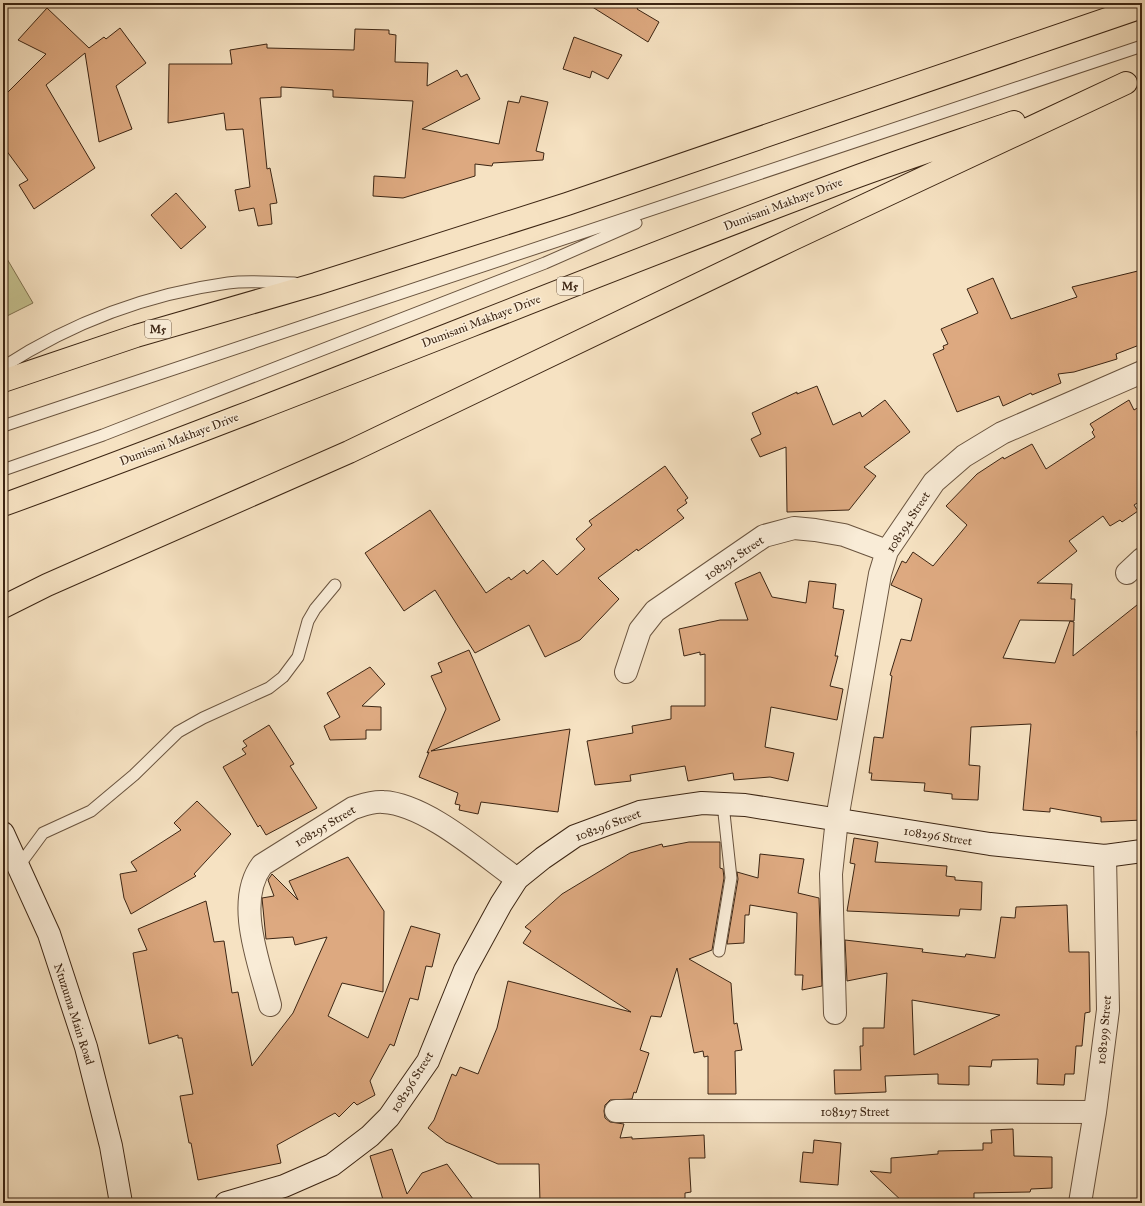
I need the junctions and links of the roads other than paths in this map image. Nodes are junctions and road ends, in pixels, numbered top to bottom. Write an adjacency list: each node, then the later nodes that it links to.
1 (1142, 7): 5 (main road, M5)
2 (1142, 46): 4 (lane)
3 (1134, 81): 11 (main road, Dumisani Makhaye Drive / M5); 14 (main road)
4 (695, 196): 9 (lane); 10 (lane)
5 (316, 284): 6 (lane); 8 (main road, M5)
6 (3, 367)
7 (1142, 372): 12 (street, 108294 Street)
8 (3, 381)
9 (3, 426)
10 (3, 470)
11 (3, 505)
12 (887, 551): 15 (street, 108292 Street); 17 (street, 108294 Street)
13 (335, 585): 21 (lane)
14 (3, 607)
15 (626, 672)
16 (723, 804): 17 (street, 108296 Street); 22 (street, 108296 Street); 23 (lane)
17 (837, 819): 20 (street, 108296 Street); 25 (street, 108294 Street)
18 (3, 834): 21 (street, Ntuzuma Main Road)
19 (1142, 851): 20 (street, 108296 Street)
20 (1105, 856): 27 (street, 108299 Street)
21 (18, 867): 28 (street, Ntuzuma Main Road)
22 (517, 879): 24 (street, 108295 Street); 29 (street, 108296 Street)
23 (719, 951)
24 (270, 1005)
25 (835, 1012)
26 (616, 1111): 27 (street, 108297 Street)
27 (1095, 1112): 30 (street, 108299 Street)
28 (121, 1203)
29 (226, 1203)
30 (1080, 1203)

